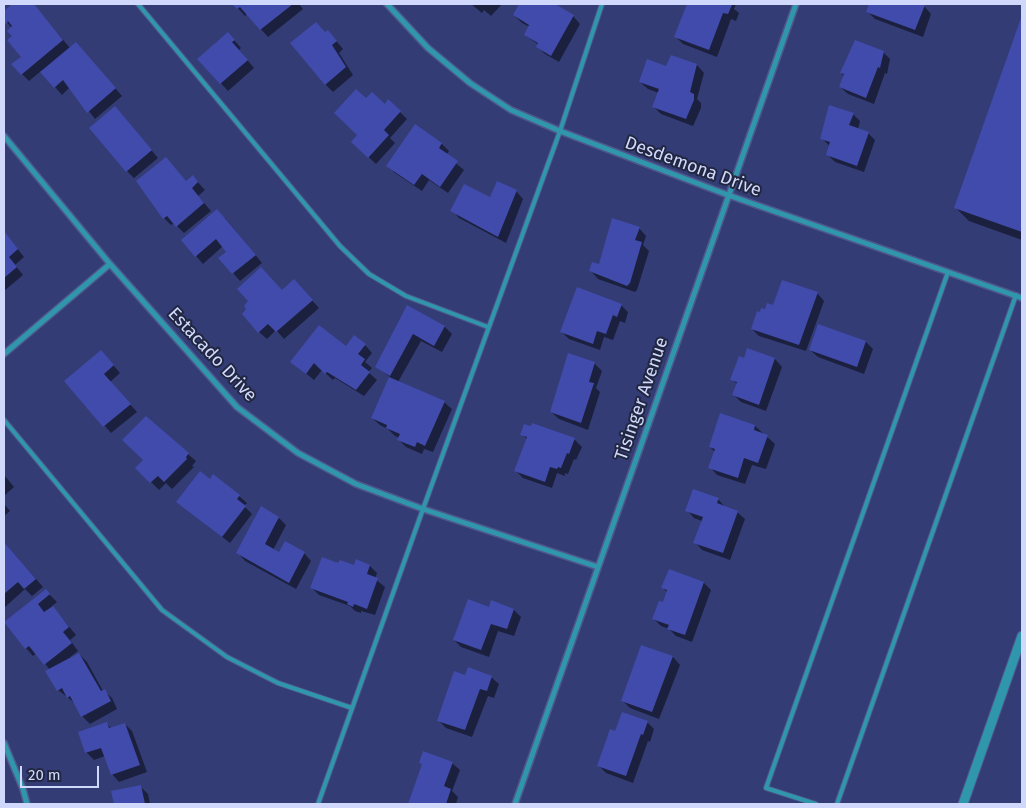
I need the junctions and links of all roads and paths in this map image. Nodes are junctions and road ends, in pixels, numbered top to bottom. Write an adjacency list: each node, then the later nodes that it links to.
1 (138, 4): 12 (lane)
2 (387, 4): 5 (street, Desdemona Drive)
3 (602, 4): 5 (lane)
4 (796, 4): 7 (street, Tisinger Avenue)
5 (560, 131): 7 (street, Desdemona Drive); 12 (lane)
6 (4, 136): 8 (street, Estacado Drive)
7 (728, 195): 9 (street, Desdemona Drive); 16 (street, Tisinger Avenue)
8 (110, 264): 13 (street); 15 (street, Estacado Drive)
9 (948, 272): 10 (street, Desdemona Drive); 23 (lane)
10 (1016, 296): 11 (street, Desdemona Drive); 24 (lane)
11 (1022, 298)
12 (488, 327): 15 (lane)
13 (4, 354)
14 (4, 420): 18 (lane)
15 (423, 509): 16 (street, Estacado Drive); 18 (lane)
16 (598, 567): 22 (street, Tisinger Avenue)
17 (1022, 636): 25 (street)
18 (352, 708): 21 (lane)
19 (4, 743): 20 (street)
20 (27, 804)
21 (318, 804)
22 (514, 804)
23 (816, 804)
24 (836, 804)
25 (963, 804)

